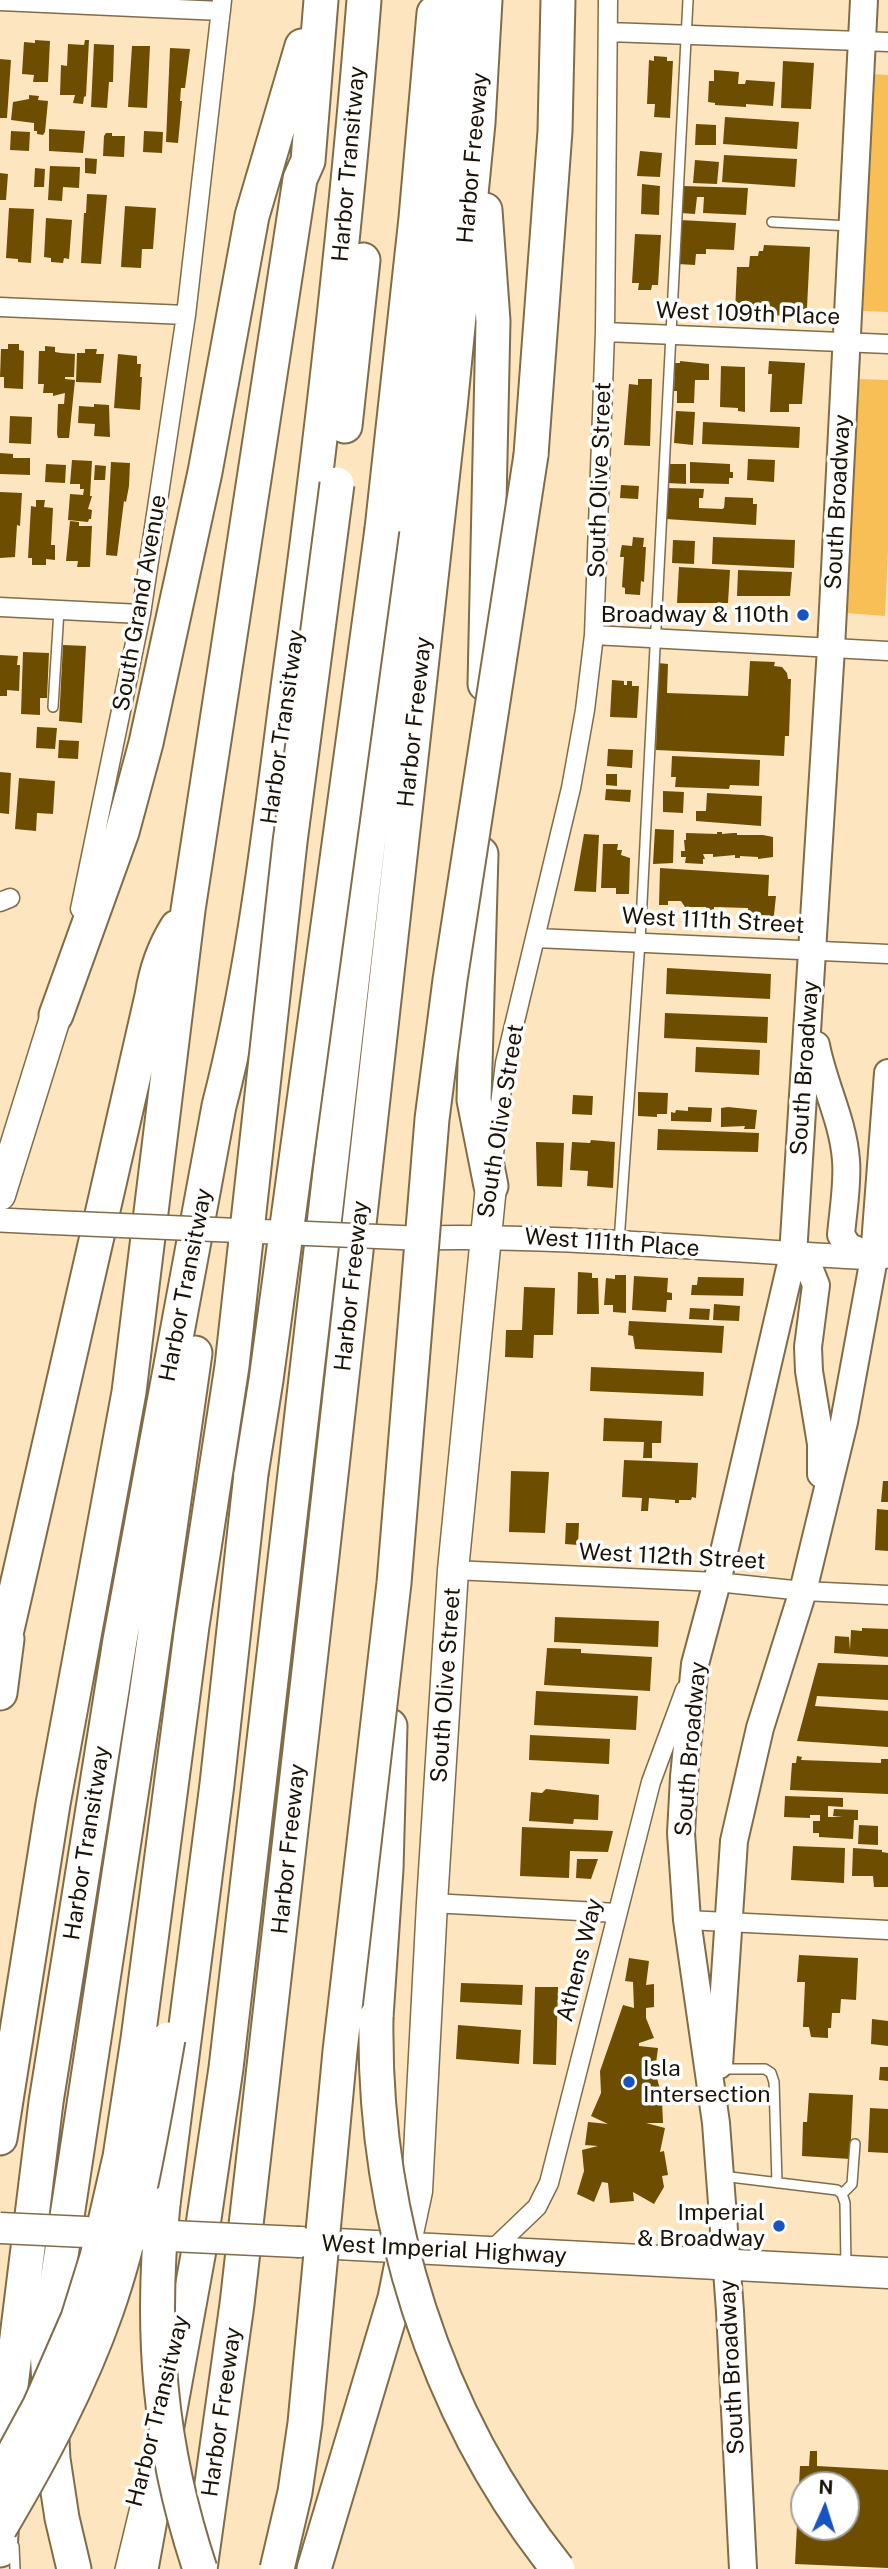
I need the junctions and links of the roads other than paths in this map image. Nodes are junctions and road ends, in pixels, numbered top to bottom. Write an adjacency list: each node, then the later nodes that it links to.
1 (319, 0): 34 (highway); 40 (highway)
2 (364, 0): 41 (highway, Harbor Transitway)
3 (386, 0): 80 (highway, bridge)
4 (435, 0): 50 (highway, bridge)
5 (456, 0): 72 (highway, Harbor Transitway)
6 (485, 0): 17 (highway, Harbor Freeway)
7 (558, 0): 54 (highway, bridge)
8 (608, 0): 13 (street, South Olive Street)
9 (688, 0): 14 (lane)
10 (864, 0): 15 (main road, South Broadway)
11 (0, 1): 12 (street)
12 (221, 6): 21 (street, South Grand Avenue)
13 (608, 32): 14 (street); 22 (street, South Olive Street)
14 (687, 34): 15 (street); 23 (lane)
15 (862, 41): 16 (street); 19 (main road, South Broadway)
16 (888, 43)
17 (478, 124): 43 (highway); 86 (highway, Harbor Freeway)
18 (772, 222): 19 (lane)
19 (852, 226): 24 (main road, South Broadway)
20 (0, 307): 21 (street)
21 (186, 315): 28 (street, South Grand Avenue)
22 (605, 332): 23 (street, West 109th Place); 29 (street, South Olive Street)
23 (669, 335): 24 (street, West 109th Place); 30 (lane)
24 (846, 342): 25 (street, West 109th Place); 31 (main road, South Broadway)
25 (888, 344)
26 (0, 607): 27 (street)
27 (59, 610): 28 (street); 33 (lane)
28 (141, 614): 40 (street, South Grand Avenue)
29 (594, 635): 30 (street); 35 (street, South Olive Street)
30 (654, 639): 31 (street); 36 (lane)
31 (831, 648): 32 (street); 37 (main road, South Broadway)
32 (888, 651)
33 (53, 707)
34 (188, 910): 57 (highway); 66 (highway)
35 (536, 938): 36 (street, West 111th Street); 43 (street, South Olive Street)
36 (640, 943): 37 (street, West 111th Street); 47 (lane)
37 (813, 951): 38 (street, West 111th Street); 39 (main road, South Broadway)
38 (888, 954)
39 (809, 1008): 48 (main road, South Broadway); 49 (main road)
40 (56, 1015): 44 (main road, South Grand Avenue)
41 (238, 1034): 81 (highway, Harbor Transitway); 83 (highway, bridge)
42 (888, 1073): 49 (main road, South Broadway)
43 (491, 1186): 46 (main road, South Olive Street)
44 (0, 1195)
45 (0, 1220): 46 (street, West 111th Place, bridge)
46 (484, 1236): 47 (street, West 111th Place); 52 (main road, South Olive Street)
47 (619, 1244): 48 (street, West 111th Place)
48 (793, 1255): 49 (street, West 111th Place); 51 (main road); 53 (main road, South Broadway)
49 (881, 1257): 51 (main road, South Broadway)
50 (251, 1474): 81 (highway, bridge); 86 (highway, bridge)
51 (821, 1515): 55 (main road, South Broadway)
52 (453, 1570): 53 (street, West 112th Street); 60 (main road, South Olive Street)
53 (718, 1582): 55 (street, West 112th Street); 58 (main road, South Broadway)
54 (394, 1583): 87 (highway, bridge); 89 (highway, bridge)
55 (803, 1591): 56 (street, West 112th Street); 63 (main road, South Broadway)
56 (888, 1595)
57 (4, 1645): 59 (highway)
58 (695, 1664): 61 (street, Athens Way); 62 (main road, South Broadway)
59 (0, 1693)
60 (432, 1903): 61 (street); 73 (main road, South Olive Street)
61 (617, 1913): 74 (street, Athens Way)
62 (687, 1920): 63 (street); 65 (main road, South Broadway)
63 (727, 1923): 64 (street); 65 (main road, South Broadway)
64 (888, 1930)
65 (713, 2069): 68 (main road, South Broadway); 69 (lane)
66 (0, 2138)
67 (855, 2144): 70 (lane)
68 (720, 2175): 69 (lane); 75 (main road, South Broadway)
69 (777, 2183): 70 (lane)
70 (842, 2194): 76 (lane)
71 (0, 2228): 73 (main road, West Imperial Highway, bridge)
72 (201, 2238): 78 (lane, Harbor Transitway); 85 (highway)
73 (405, 2248): 74 (main road, West Imperial Highway); 88 (highway)
74 (490, 2252): 75 (main road, West Imperial Highway)
75 (727, 2265): 76 (main road, West Imperial Highway); 90 (main road, South Broadway)
76 (846, 2271): 77 (main road, West Imperial Highway)
77 (888, 2273)
78 (156, 2421)
79 (143, 2473): 84 (lane, Harbor Transitway)
80 (0, 2479)
81 (7, 2537): 82 (lane)
82 (15, 2569)
83 (74, 2569)
84 (120, 2569)
85 (141, 2569)
86 (200, 2569)
87 (277, 2569)
88 (314, 2569)
89 (558, 2569)
90 (743, 2569)

